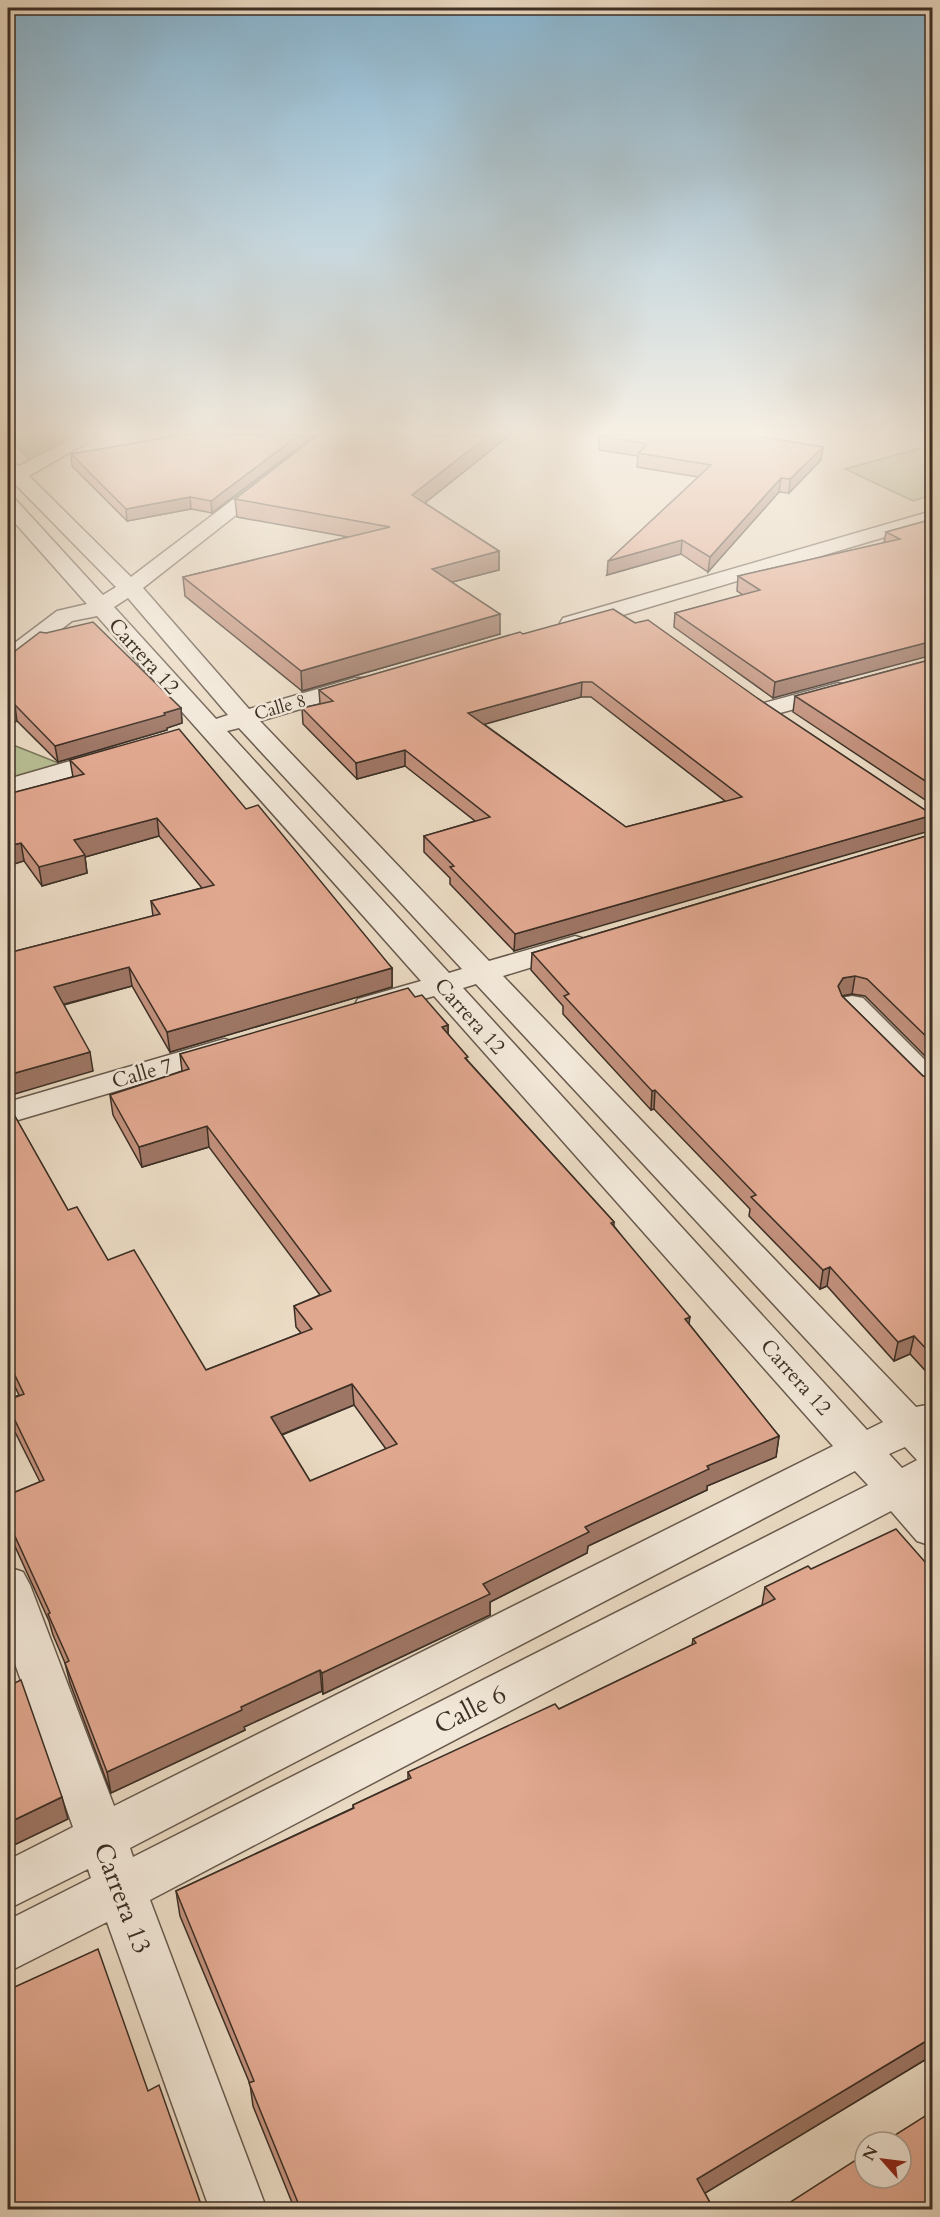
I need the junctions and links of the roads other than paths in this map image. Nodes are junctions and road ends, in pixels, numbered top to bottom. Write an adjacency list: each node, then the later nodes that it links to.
1 (50, 538): 6 (street, Carrera 12)
2 (80, 538): 5 (street, Carrera 12)
3 (196, 538): 5 (street)
4 (859, 538): 7 (street)
5 (125, 575): 6 (street); 13 (street, Carrera 12)
6 (93, 600): 10 (street); 15 (street, Carrera 12)
7 (626, 606): 8 (street); 9 (street)
8 (654, 626)
9 (550, 629)
10 (8, 659)
11 (379, 678): 13 (street, Calle 8)
12 (856, 685): 14 (street)
13 (243, 718): 15 (street, Calle 8); 19 (street, Carrera 12)
14 (798, 728)
15 (198, 731): 20 (street, Carrera 12)
16 (131, 751): 17 (street)
17 (8, 787)
18 (599, 938): 19 (street)
19 (484, 972): 20 (street); 26 (street, Carrera 12)
20 (441, 985): 22 (street); 27 (street, Carrera 12)
21 (852, 1005): 24 (street)
22 (339, 1015)
23 (247, 1042): 25 (street, Calle 7)
24 (924, 1076)
25 (8, 1113)
26 (925, 1431): 27 (street)
27 (861, 1450): 28 (street, Carrera 12); 31 (street)
28 (914, 1480): 29 (street, Carrera 12); 33 (street, Calle 6)
29 (933, 1529)
30 (8, 1585): 31 (street, Carrera 13)
31 (100, 1838): 32 (street); 33 (street, Carrera 13)
32 (8, 1885)
33 (120, 1891): 34 (street, Calle 6); 35 (street, Carrera 13)
34 (8, 1947)
35 (239, 2210)

